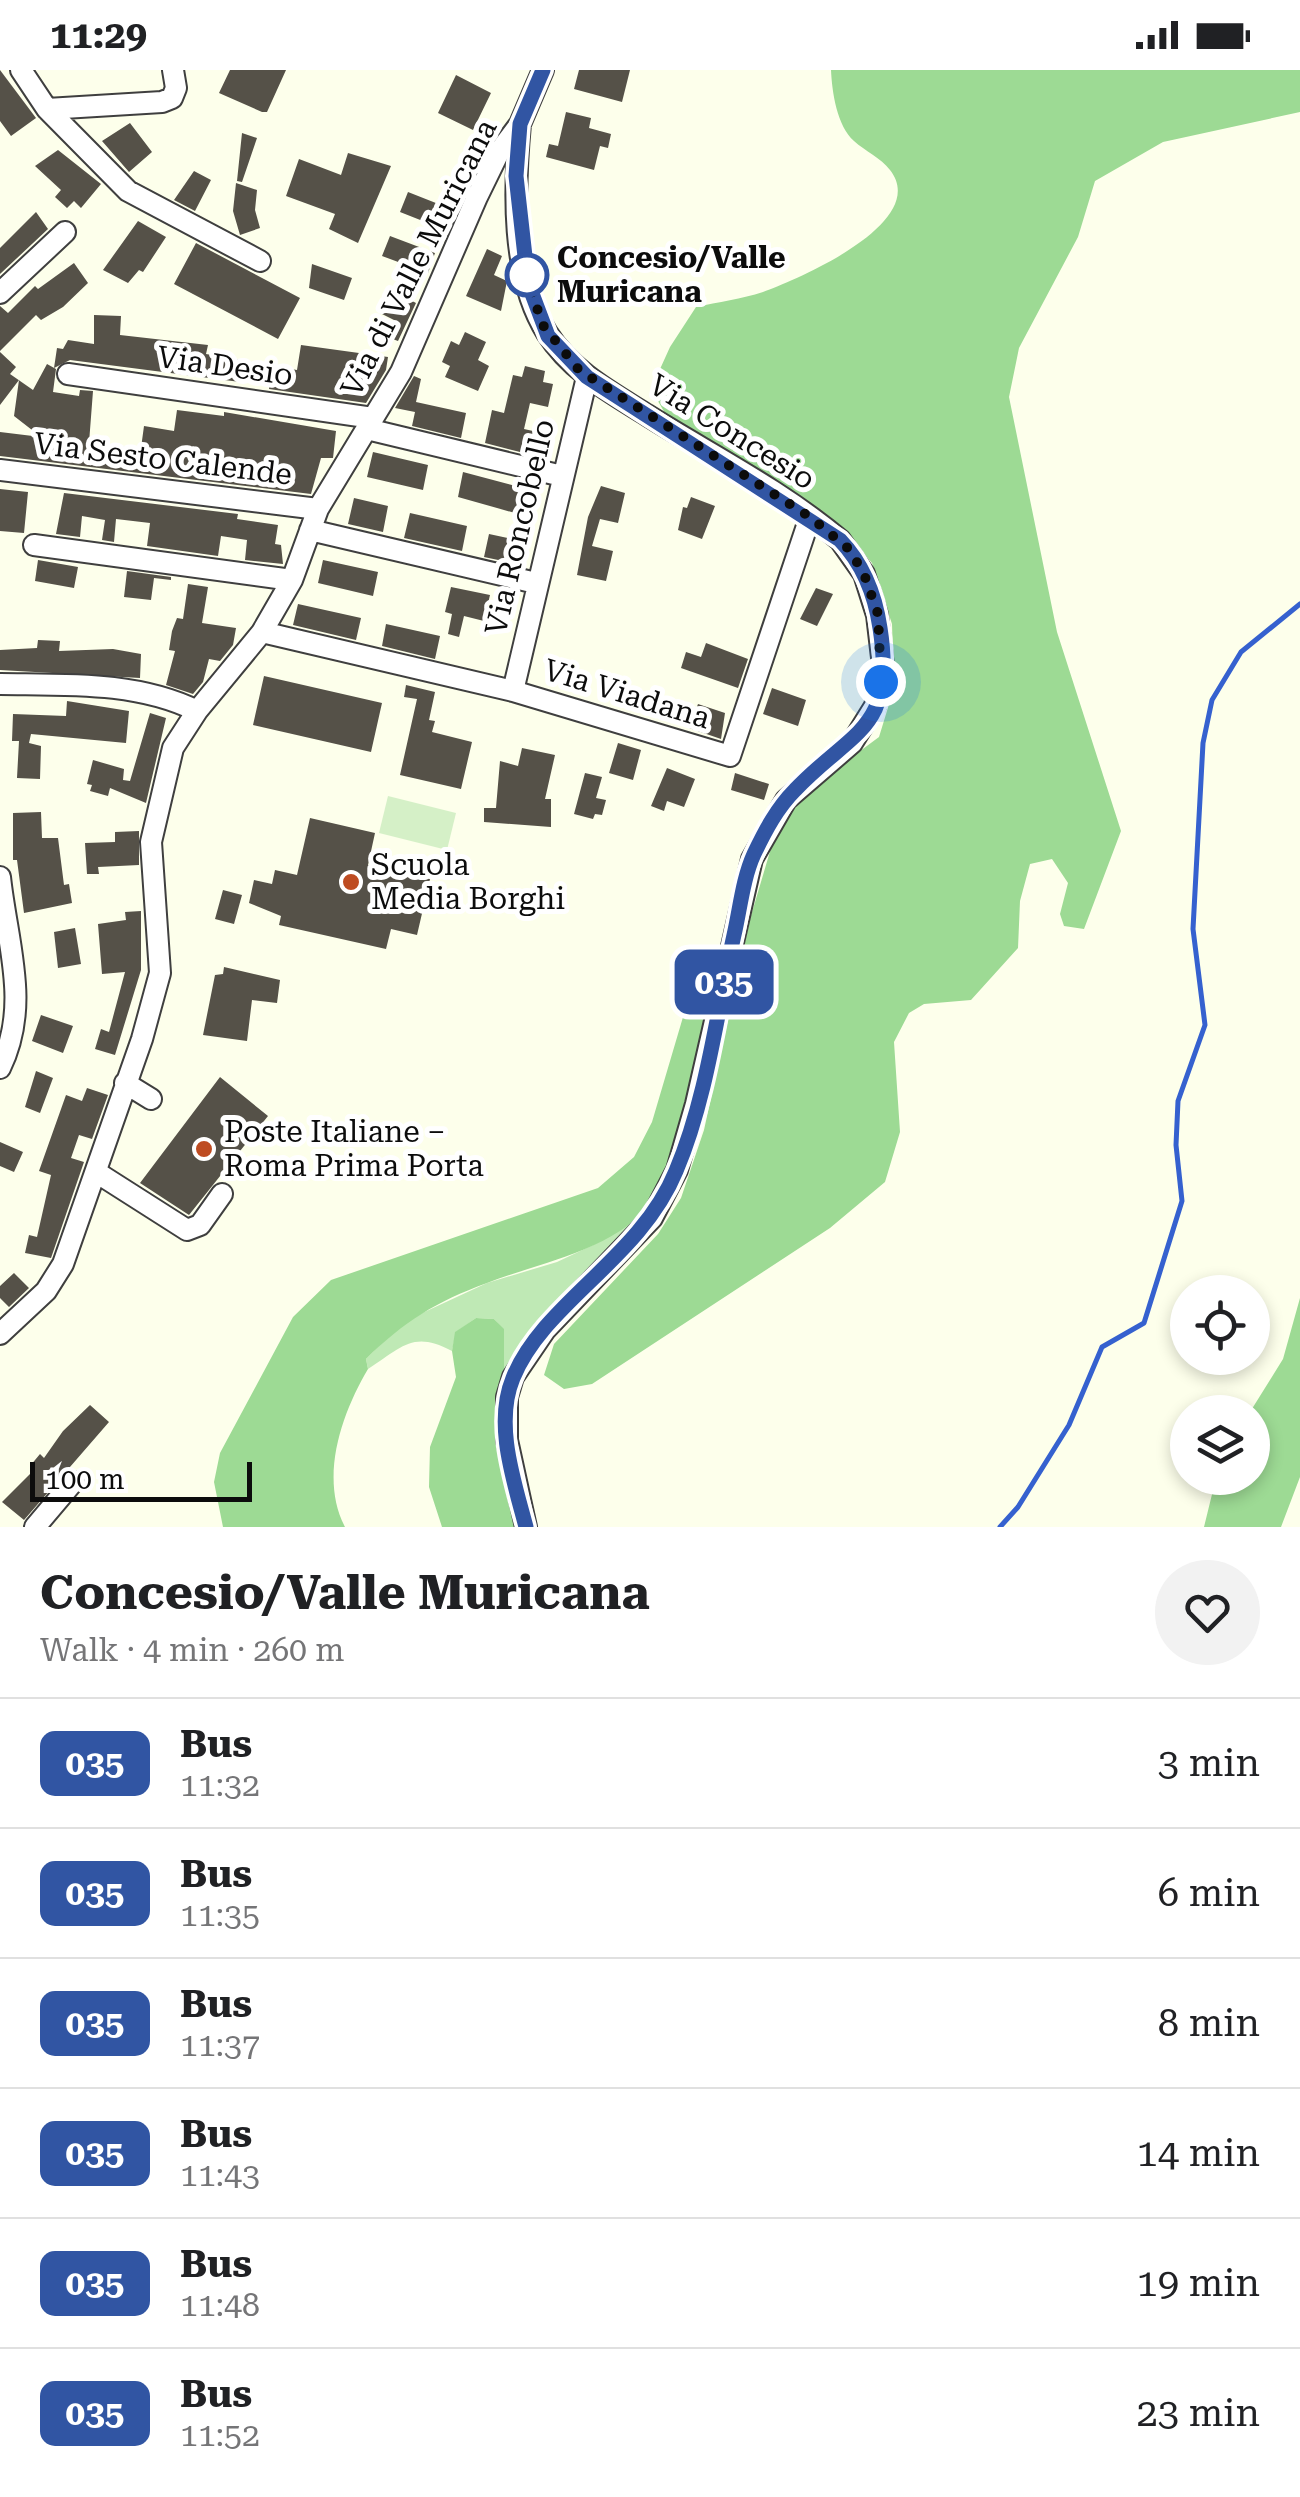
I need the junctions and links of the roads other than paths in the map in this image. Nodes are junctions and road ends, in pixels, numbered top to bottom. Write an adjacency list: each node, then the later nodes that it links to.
1 (21, 70): 4 (street)
2 (173, 70): 4 (street)
3 (543, 70): 5 (street, Via di Valle Muricana)
4 (47, 108): 7 (street)
5 (520, 124): 10 (street, Via Concesio); 11 (street, Via di Valle Muricana)
6 (64, 232): 8 (street)
7 (260, 262)
8 (0, 293)
9 (68, 374): 11 (street, Via Desio)
10 (587, 377): 13 (street, Via Roncobello); 15 (street, Via Concesio)
11 (370, 423): 13 (street, Via Desio); 14 (street, Via di Valle Muricana)
12 (0, 470): 14 (street, Via Sesto Calende)
13 (562, 476): 19 (street, Via Roncobello)
14 (318, 509): 16 (street, Via di Valle Muricana)
15 (810, 517): 22 (street, Via Viadana); 33 (street, Via Concesio)
16 (310, 530): 18 (street, Via di Valle Muricana); 19 (street)
17 (34, 545): 18 (street)
18 (292, 580): 20 (street, Via di Valle Muricana)
19 (536, 582): 22 (street, Via Roncobello)
20 (262, 632): 22 (street, Via Viadana); 23 (street, Via di Valle Muricana)
21 (0, 684): 23 (street)
22 (514, 691)
23 (197, 710): 26 (street, Via di Valle Muricana)
24 (0, 877): 25 (street)
25 (0, 1068)
26 (125, 1083): 27 (street); 28 (street, Via di Valle Muricana)
27 (151, 1099)
28 (96, 1172): 29 (street); 30 (street, Via di Valle Muricana)
29 (222, 1194)
30 (0, 1334)
31 (73, 1482): 32 (street)
32 (35, 1527)
33 (526, 1527)

